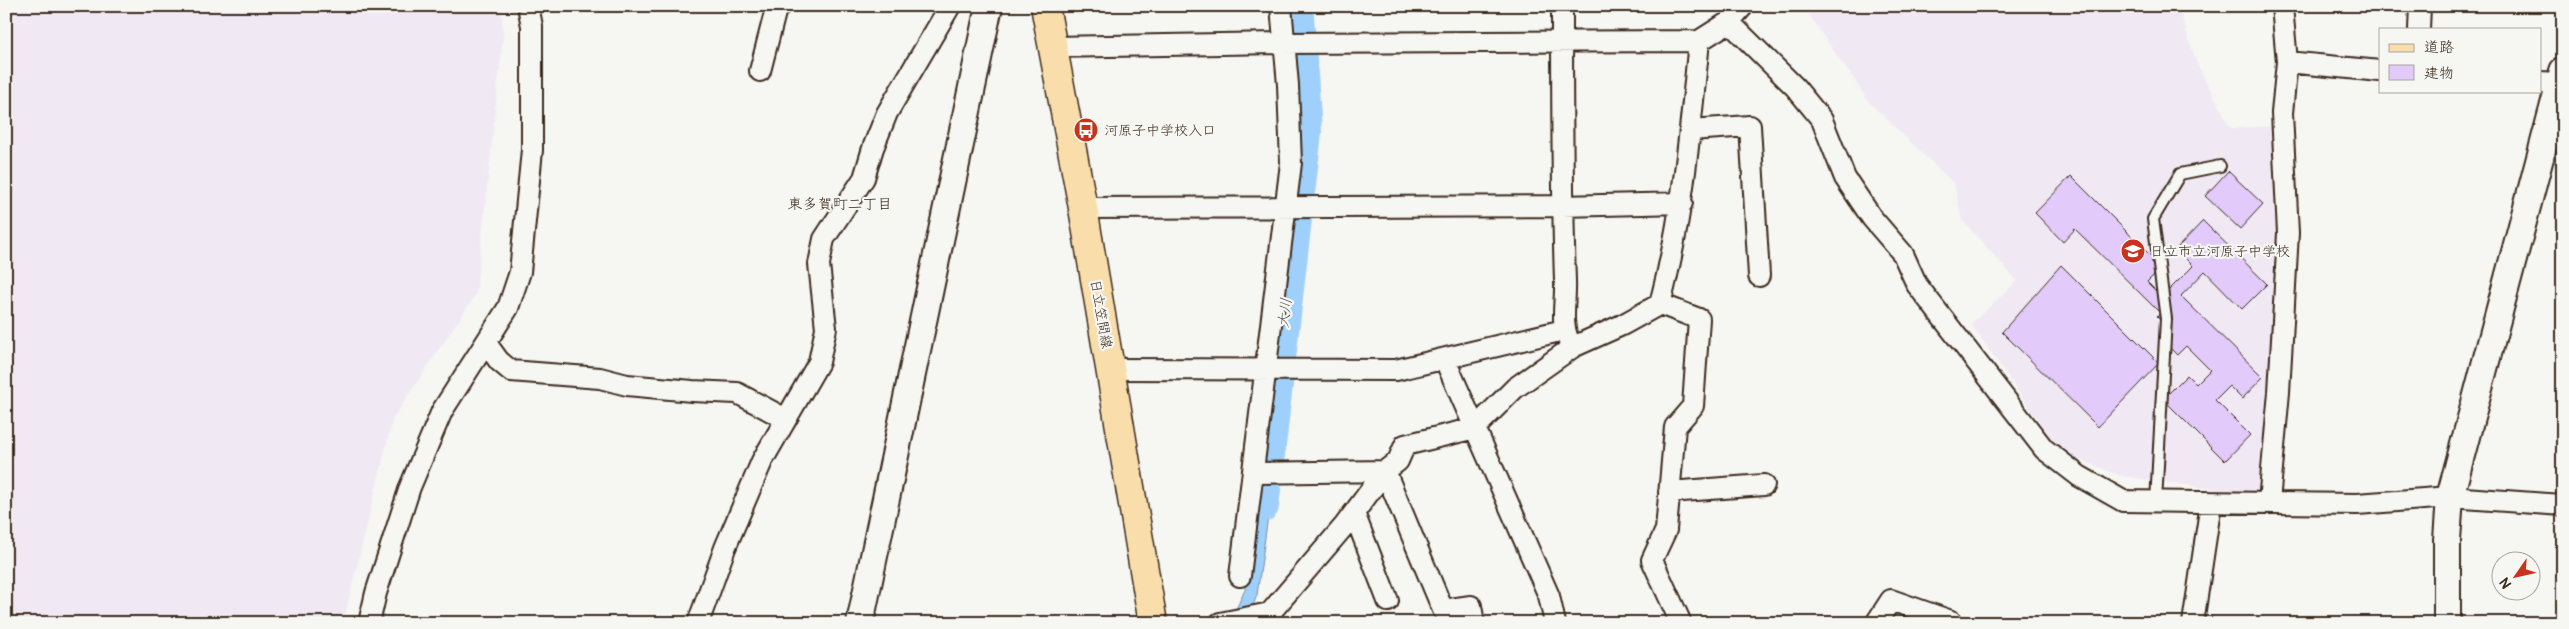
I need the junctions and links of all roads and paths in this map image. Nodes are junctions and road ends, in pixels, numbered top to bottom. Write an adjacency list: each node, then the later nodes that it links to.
1 (528, 6): 30 (street)
2 (780, 6): 18 (street)
3 (950, 6): 34 (street)
4 (989, 6): 51 (street)
5 (1044, 6): 16 (main road, 日立笠間線)
6 (1562, 6): 13 (street)
7 (1743, 6): 11 (street)
8 (2282, 6): 17 (street)
9 (2420, 6): 12 (street)
10 (1281, 8): 15 (street)
11 (1729, 22): 14 (street); 41 (street)
12 (2419, 28)
13 (1562, 41): 14 (street); 15 (street); 25 (street)
14 (1699, 42): 21 (street)
15 (1294, 43): 16 (street); 24 (street)
16 (1052, 47): 26 (main road, 日立笠間線)
17 (2287, 62): 19 (street); 42 (street)
18 (760, 71)
19 (2379, 71)
20 (2554, 79): 40 (street)
21 (1690, 130): 23 (street); 27 (street)
22 (2220, 166): 41 (lane)
23 (1682, 202): 25 (street); 28 (street)
24 (1295, 206): 25 (street); 26 (street); 33 (street)
25 (1562, 206): 29 (street)
26 (1082, 208): 32 (main road, 日立笠間線)
27 (1759, 276)
28 (1660, 304): 29 (street); 39 (street)
29 (1568, 339): 31 (street); 35 (street)
30 (486, 343): 34 (street); 49 (street)
31 (1445, 360): 33 (street); 35 (street)
32 (1110, 369): 33 (street); 52 (main road, 日立笠間線)
33 (1275, 370): 37 (street)
34 (786, 418): 50 (street)
35 (1475, 428): 36 (street); 54 (street)
36 (1385, 472): 37 (street); 45 (street); 53 (street)
37 (1262, 473): 46 (street)
38 (1764, 485): 39 (street)
39 (1669, 492): 55 (street)
40 (2450, 496): 42 (street); 44 (street); 59 (street)
41 (2156, 502): 43 (street)
42 (2269, 502): 43 (street)
43 (2211, 503): 58 (street)
44 (2563, 505)
45 (1354, 513): 47 (street); 48 (street)
46 (1240, 576)
47 (1388, 601)
48 (1234, 620)
49 (369, 623)
50 (698, 623)
51 (860, 623)
52 (1153, 623)
53 (1474, 623)
54 (1555, 623)
55 (1681, 623)
56 (1876, 623): 57 (street)
57 (1951, 623)
58 (2193, 623)
59 (2447, 623)

